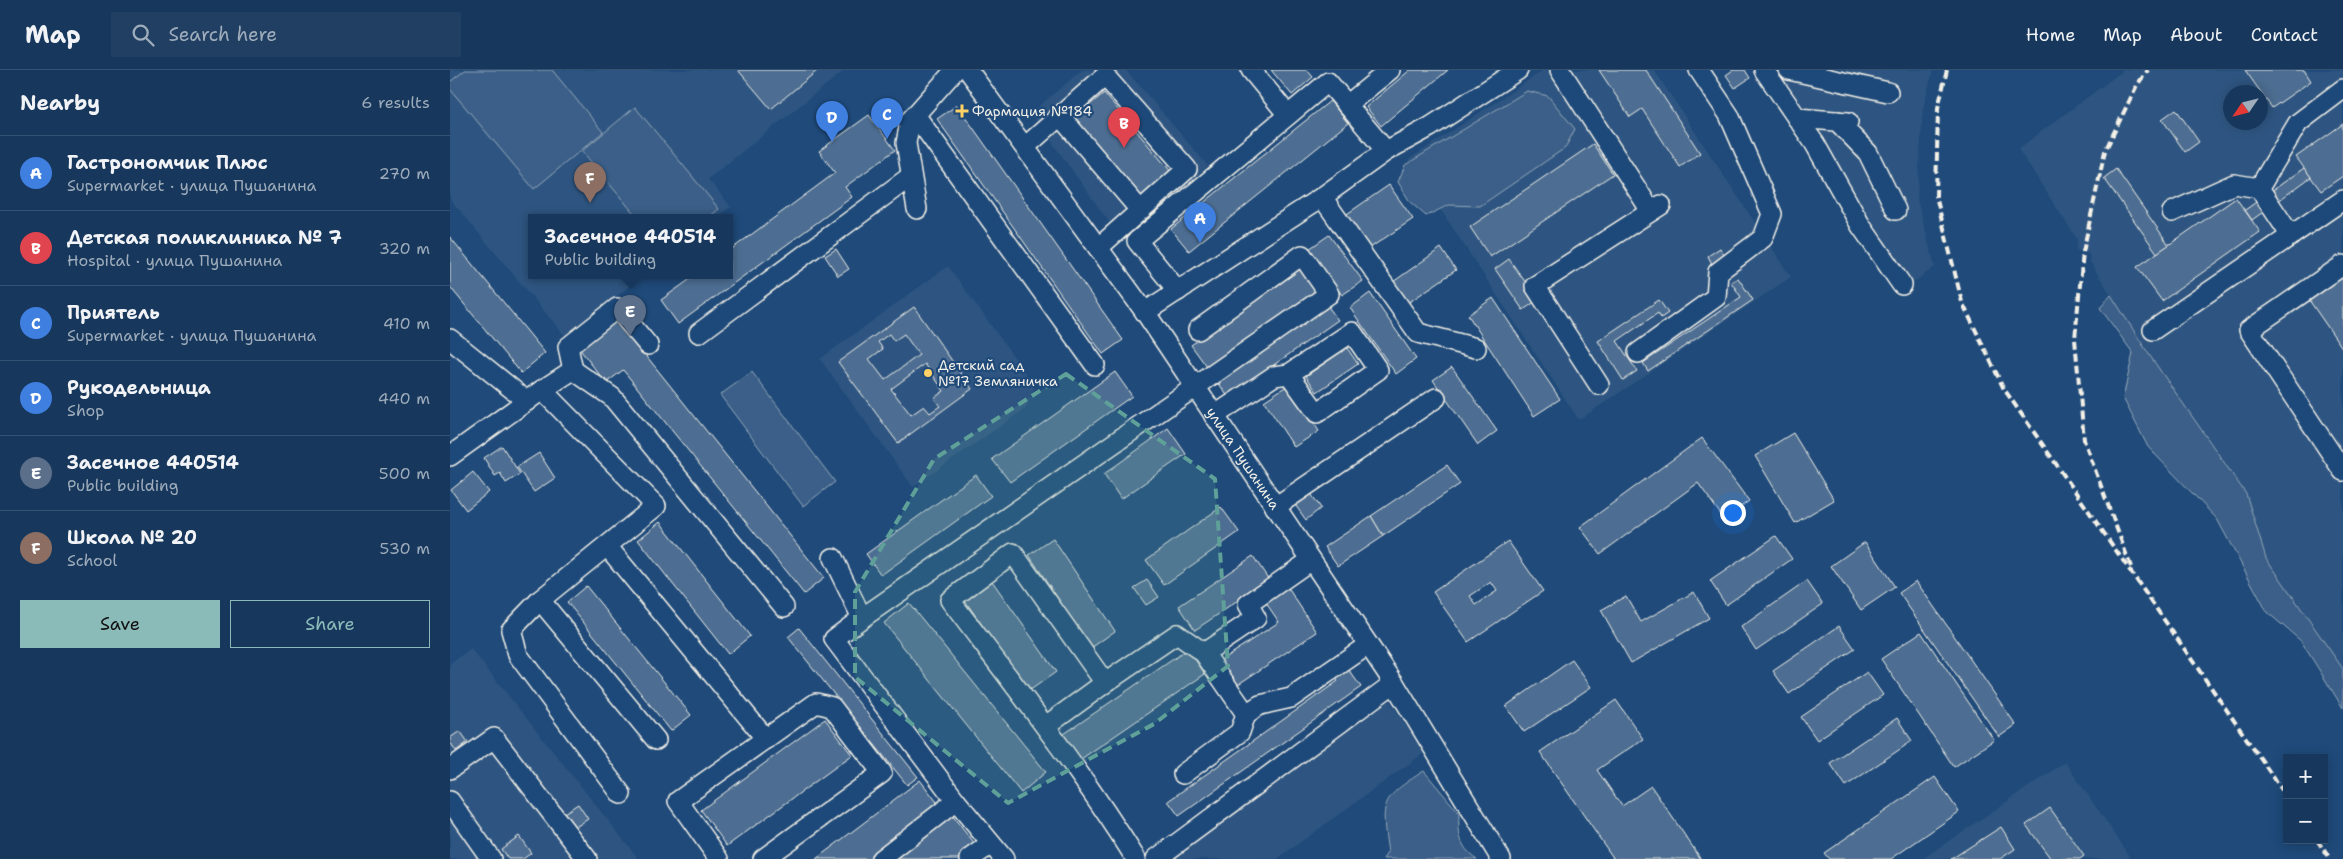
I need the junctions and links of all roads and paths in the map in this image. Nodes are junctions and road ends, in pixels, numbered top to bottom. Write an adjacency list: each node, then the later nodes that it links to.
1 (955, 70): 16 (street)
2 (968, 70): 17 (street, улица Пушанина)
3 (1251, 70): 13 (street)
4 (1518, 70): 18 (street)
5 (1560, 70): 43 (street)
6 (1699, 70): 39 (street)
7 (1764, 70): 15 (street)
8 (1789, 70): 11 (street)
9 (1377, 74): 12 (street)
10 (2343, 89): 20 (street)
11 (1888, 92)
12 (1347, 105): 13 (street); 18 (street)
13 (1288, 115): 31 (street)
14 (1060, 116): 17 (street); 24 (street); 24 (street)
15 (1797, 118): 25 (street); 30 (street)
16 (907, 123): 19 (street); 40 (street)
17 (1024, 148): 28 (street, улица Пушанина)
18 (1386, 151): 21 (street)
19 (911, 176): 23 (street); 35 (street)
20 (2259, 188): 26 (street); 27 (street)
21 (1322, 197): 31 (street); 38 (street)
22 (2343, 200): 27 (street)
23 (917, 209)
24 (1140, 210): 28 (street)
25 (1896, 210)
26 (2172, 212)
27 (2291, 236): 34 (street)
28 (1098, 248): 32 (street, улица Пушанина)
29 (2343, 265): 50 (street)
30 (1902, 285)
31 (1178, 291): 32 (street)
32 (1145, 312): 44 (street, улица Пушанина)
33 (1198, 330): 44 (street)
34 (2153, 330)
35 (699, 333)
36 (450, 339): 47 (street)
37 (648, 345): 41 (street)
38 (1476, 348)
39 (1638, 353)
40 (1095, 365)
41 (573, 370): 45 (street); 56 (street)
42 (1289, 374): 42 (street); 48 (street)
43 (1599, 385)
44 (1196, 388): 48 (street, улица Пушанина); 57 (street)
45 (542, 390): 47 (street); 52 (street)
46 (1436, 398): 51 (street)
47 (527, 402): 49 (street)
48 (1214, 416): 51 (street, улица Пушанина)
49 (450, 456)
50 (2343, 471)
51 (1275, 507): 54 (street, улица Пушанина)
52 (607, 546): 55 (street); 64 (street)
53 (833, 558): 57 (street)
54 (1311, 560): 58 (street, улица Пушанина); 59 (street)
55 (540, 600): 65 (street); 68 (street)
56 (784, 607)
57 (862, 618): 70 (street)
58 (1368, 645): 61 (street, улица Пушанина); 62 (street)
59 (1204, 653): 60 (street); 62 (street)
60 (1105, 683): 63 (street); 63 (street)
61 (1394, 683): 80 (street); 81 (street, улица Пушанина)
62 (1246, 714): 67 (street)
63 (1046, 726): 79 (street)
64 (766, 738): 74 (street); 75 (street)
65 (656, 740)
66 (450, 769): 73 (street)
67 (1183, 774)
68 (621, 794)
69 (450, 800): 72 (street)
70 (956, 801): 71 (street); 76 (street)
71 (990, 844): 77 (street); 78 (street)
72 (491, 859)
73 (587, 859)
74 (719, 859)
75 (763, 859)
76 (881, 859)
77 (970, 859)
78 (1004, 859)
79 (1136, 859)
80 (1156, 859)
81 (1501, 859)

